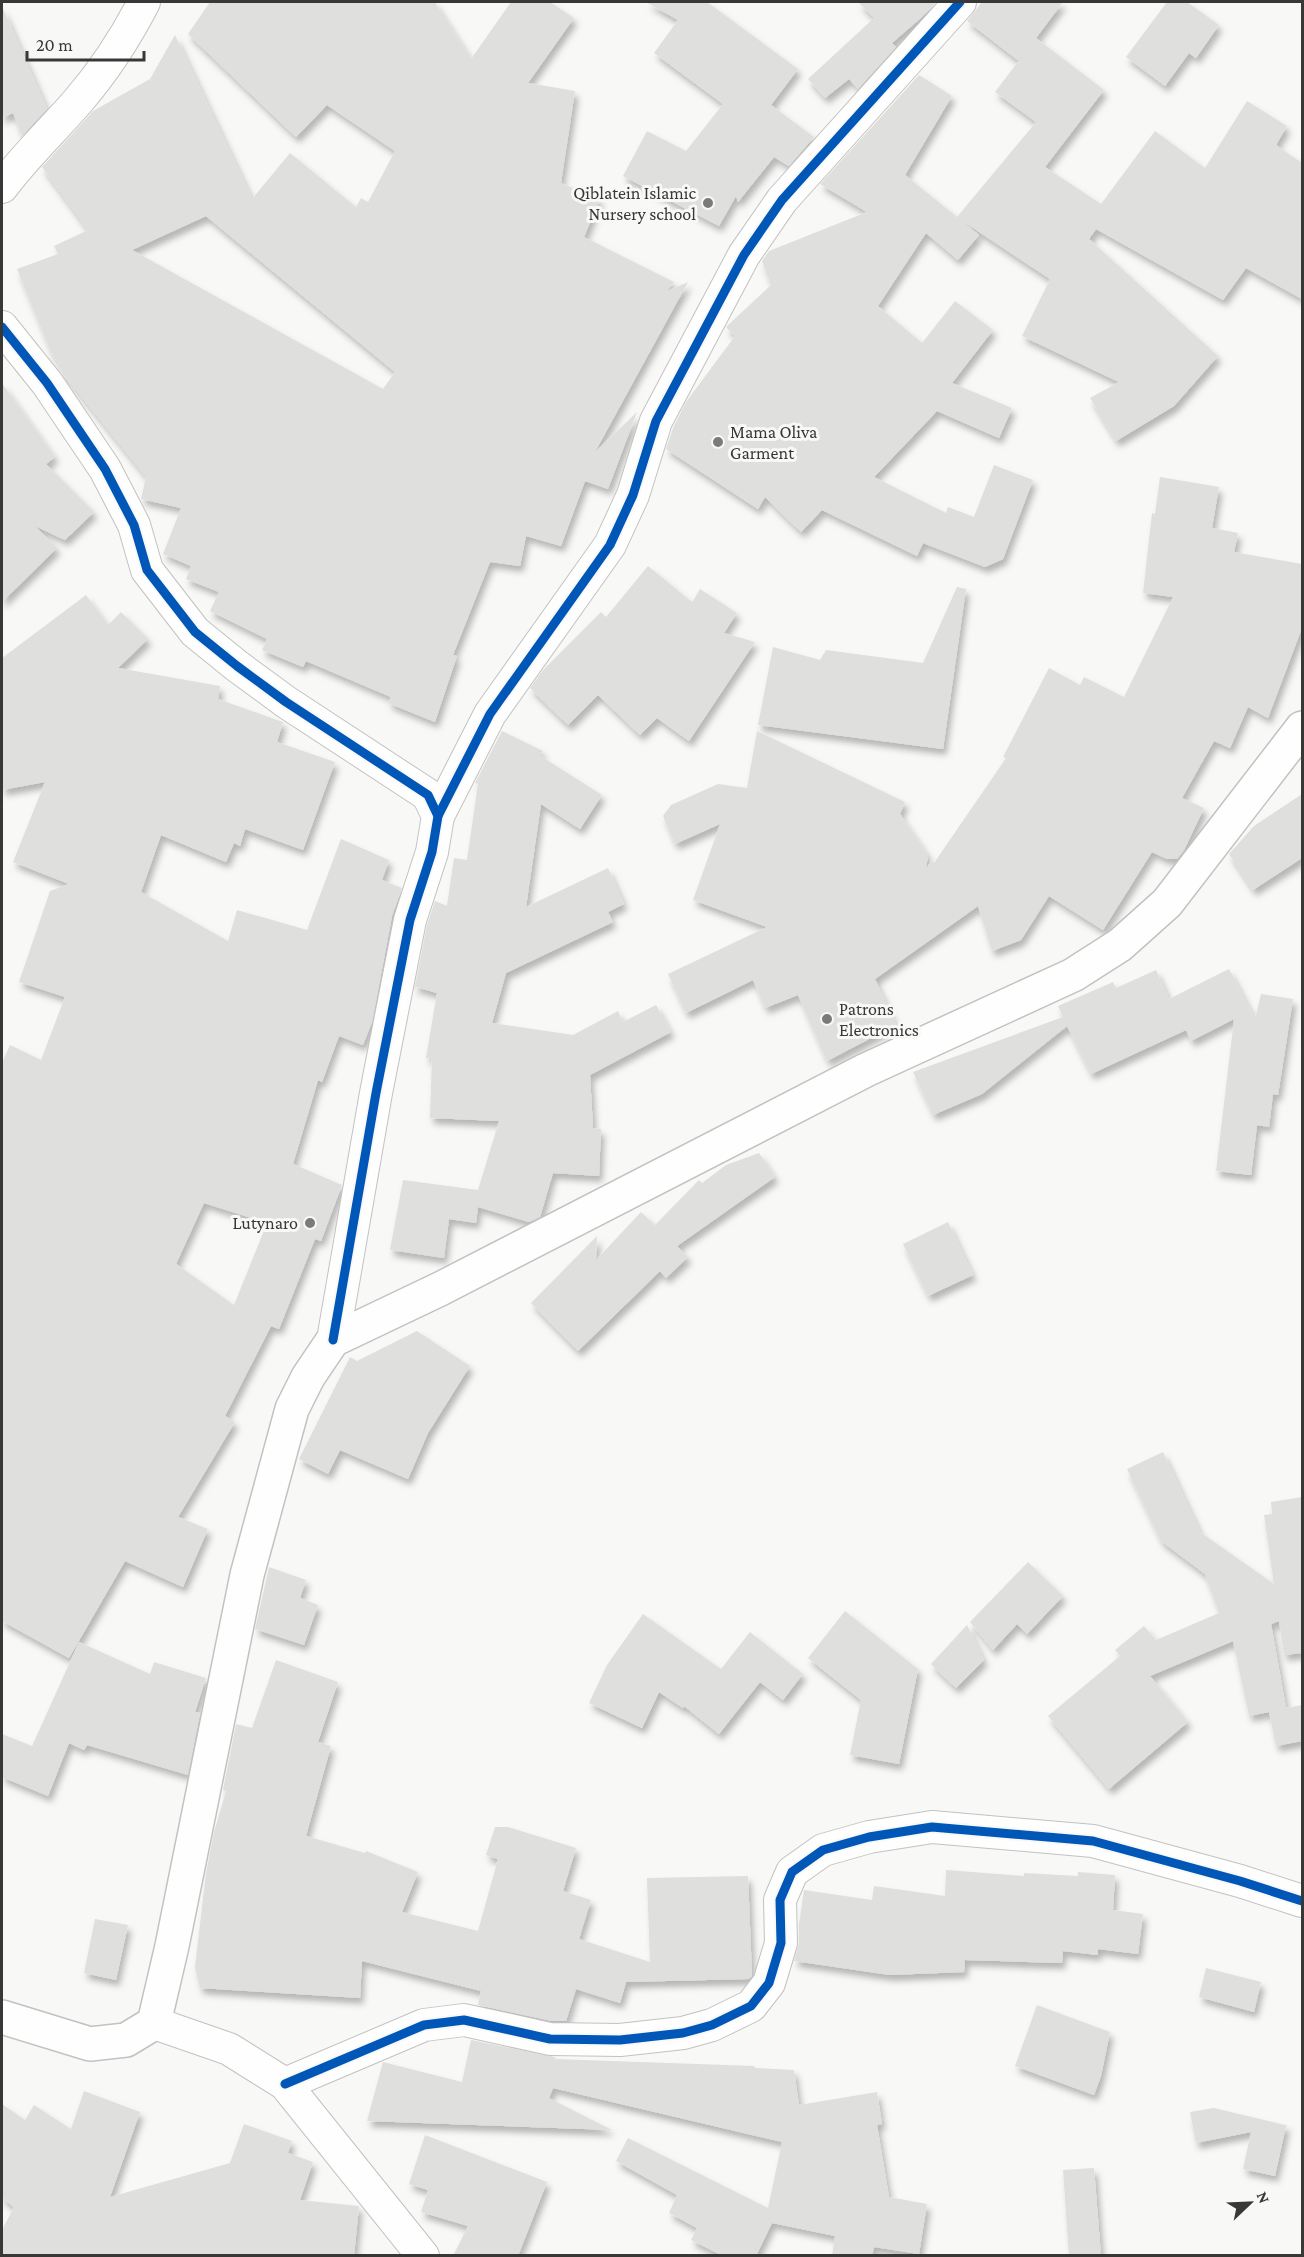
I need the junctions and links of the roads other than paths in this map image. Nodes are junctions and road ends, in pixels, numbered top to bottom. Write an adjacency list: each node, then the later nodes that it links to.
1 (144, 2): 3 (street)
2 (960, 2): 6 (street)
3 (2, 187)
4 (2, 327): 6 (street)
5 (1302, 728): 7 (main road)
6 (438, 816): 7 (street)
7 (333, 1340): 10 (main road)
8 (1302, 1901): 11 (street)
9 (2, 2017): 10 (main road)
10 (154, 2023): 11 (street)
11 (285, 2084): 12 (street)
12 (417, 2252)

